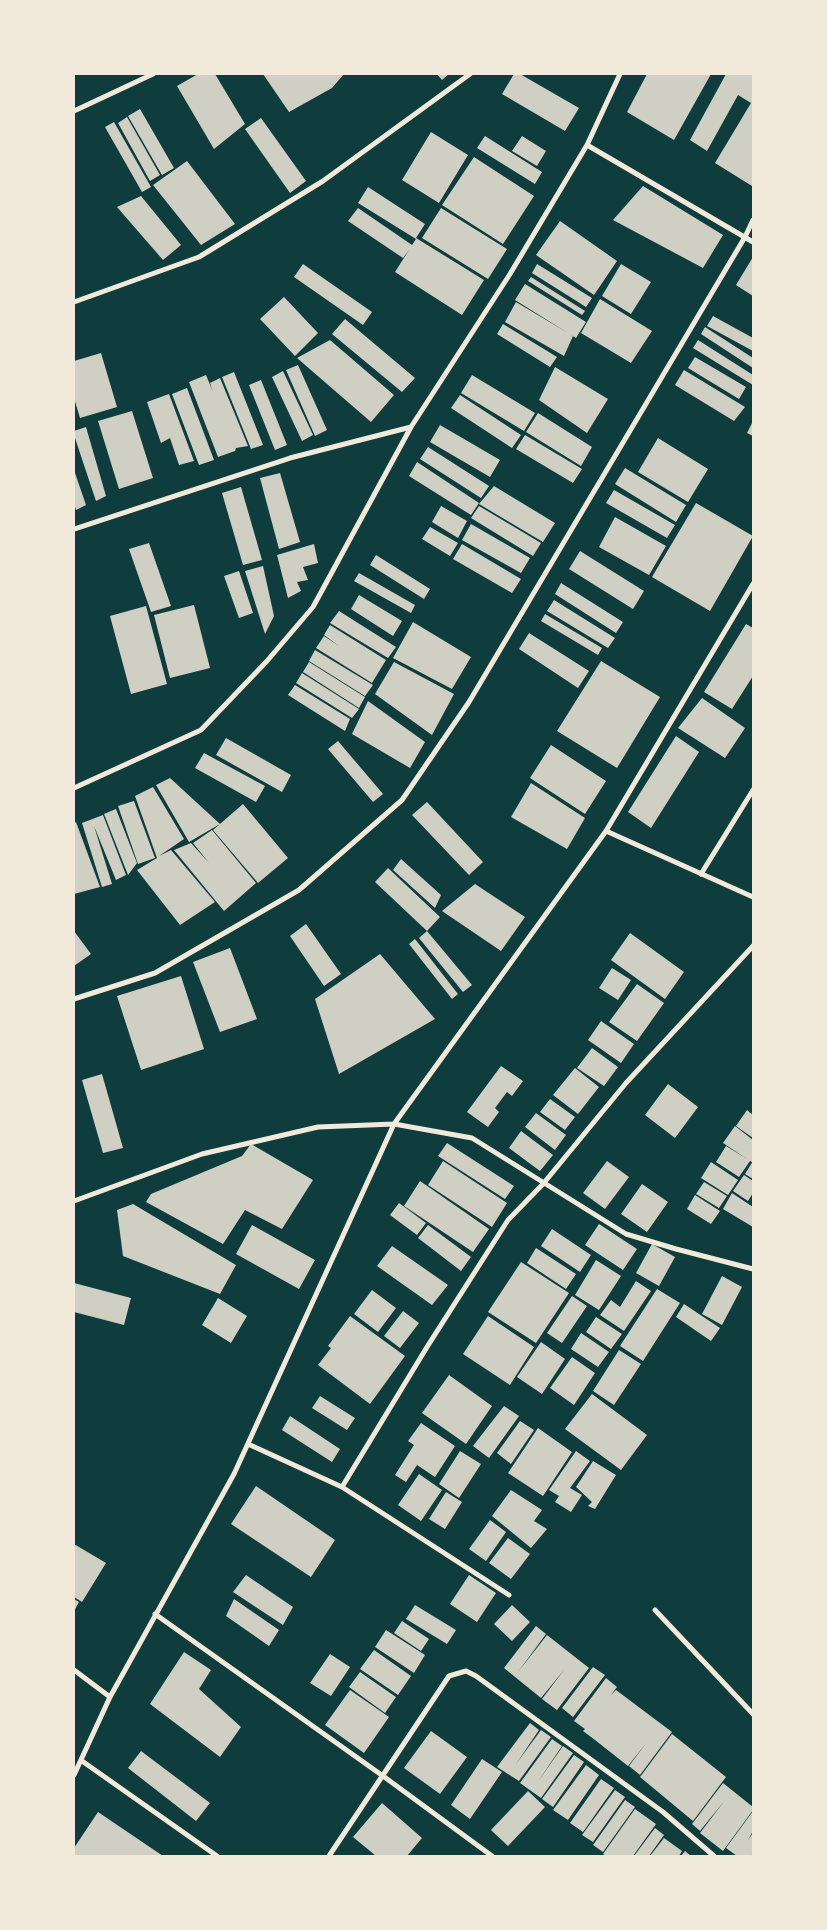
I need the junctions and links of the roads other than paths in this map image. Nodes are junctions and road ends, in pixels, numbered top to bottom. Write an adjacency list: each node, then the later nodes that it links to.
1 (153, 74): 4 (street)
2 (470, 74): 9 (street)
3 (620, 74): 5 (street)
4 (74, 111)
5 (587, 146): 7 (street); 10 (street)
6 (753, 220): 7 (street)
7 (745, 237): 8 (street); 19 (street)
8 (753, 242)
9 (74, 302)
10 (411, 427): 11 (street); 13 (street)
11 (74, 530)
12 (753, 584): 15 (street)
13 (74, 788)
14 (753, 790): 16 (street)
15 (606, 831): 16 (street); 20 (street)
16 (701, 874): 17 (street)
17 (753, 897)
18 (753, 946): 21 (street)
19 (74, 999)
20 (394, 1124): 21 (street); 22 (street); 24 (street)
21 (542, 1184): 23 (street); 25 (street)
22 (74, 1201)
23 (753, 1269)
24 (248, 1444): 25 (street); 28 (street)
25 (342, 1487): 26 (street)
26 (509, 1595)
27 (656, 1610): 31 (street)
28 (155, 1614): 30 (street); 34 (street)
29 (74, 1670): 30 (street)
30 (110, 1697): 32 (street)
31 (753, 1714)
32 (82, 1761): 33 (street); 35 (street)
33 (74, 1775)
34 (383, 1776): 36 (street); 37 (street); 38 (street)
35 (217, 1856)
36 (329, 1856)
37 (492, 1856)
38 (714, 1856)

